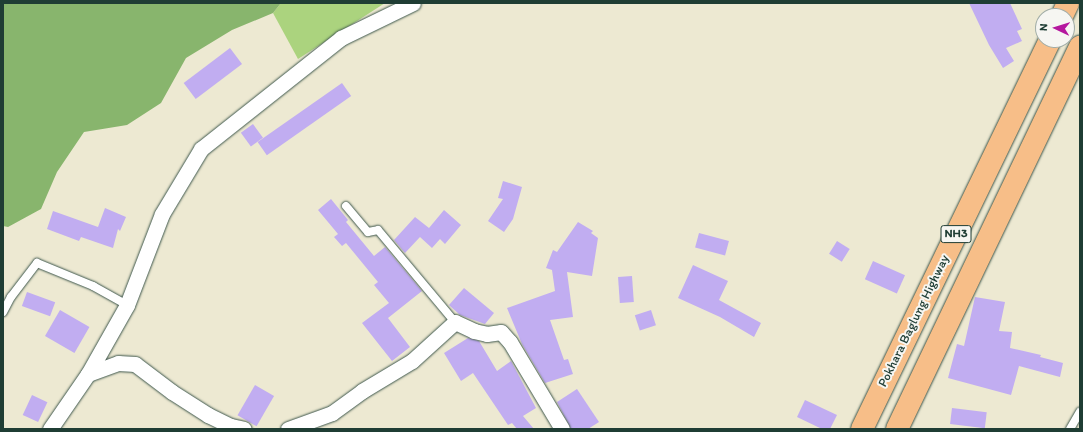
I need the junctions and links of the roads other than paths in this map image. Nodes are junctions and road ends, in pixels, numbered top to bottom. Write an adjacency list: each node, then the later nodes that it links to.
1 (413, 3): 5 (street)
2 (1080, 47): 15 (highway)
3 (1046, 48): 14 (highway, Pokhara Baglung Highway / NH3)
4 (346, 206): 7 (lane)
5 (127, 305): 6 (lane); 8 (street)
6 (3, 312)
7 (456, 322): 12 (street); 13 (street)
8 (88, 374): 10 (street); 11 (street)
9 (1080, 412): 16 (lane)
10 (50, 429)
11 (244, 429)
12 (288, 429)
13 (562, 429)
14 (862, 429)
15 (897, 429)
16 (1070, 429)

